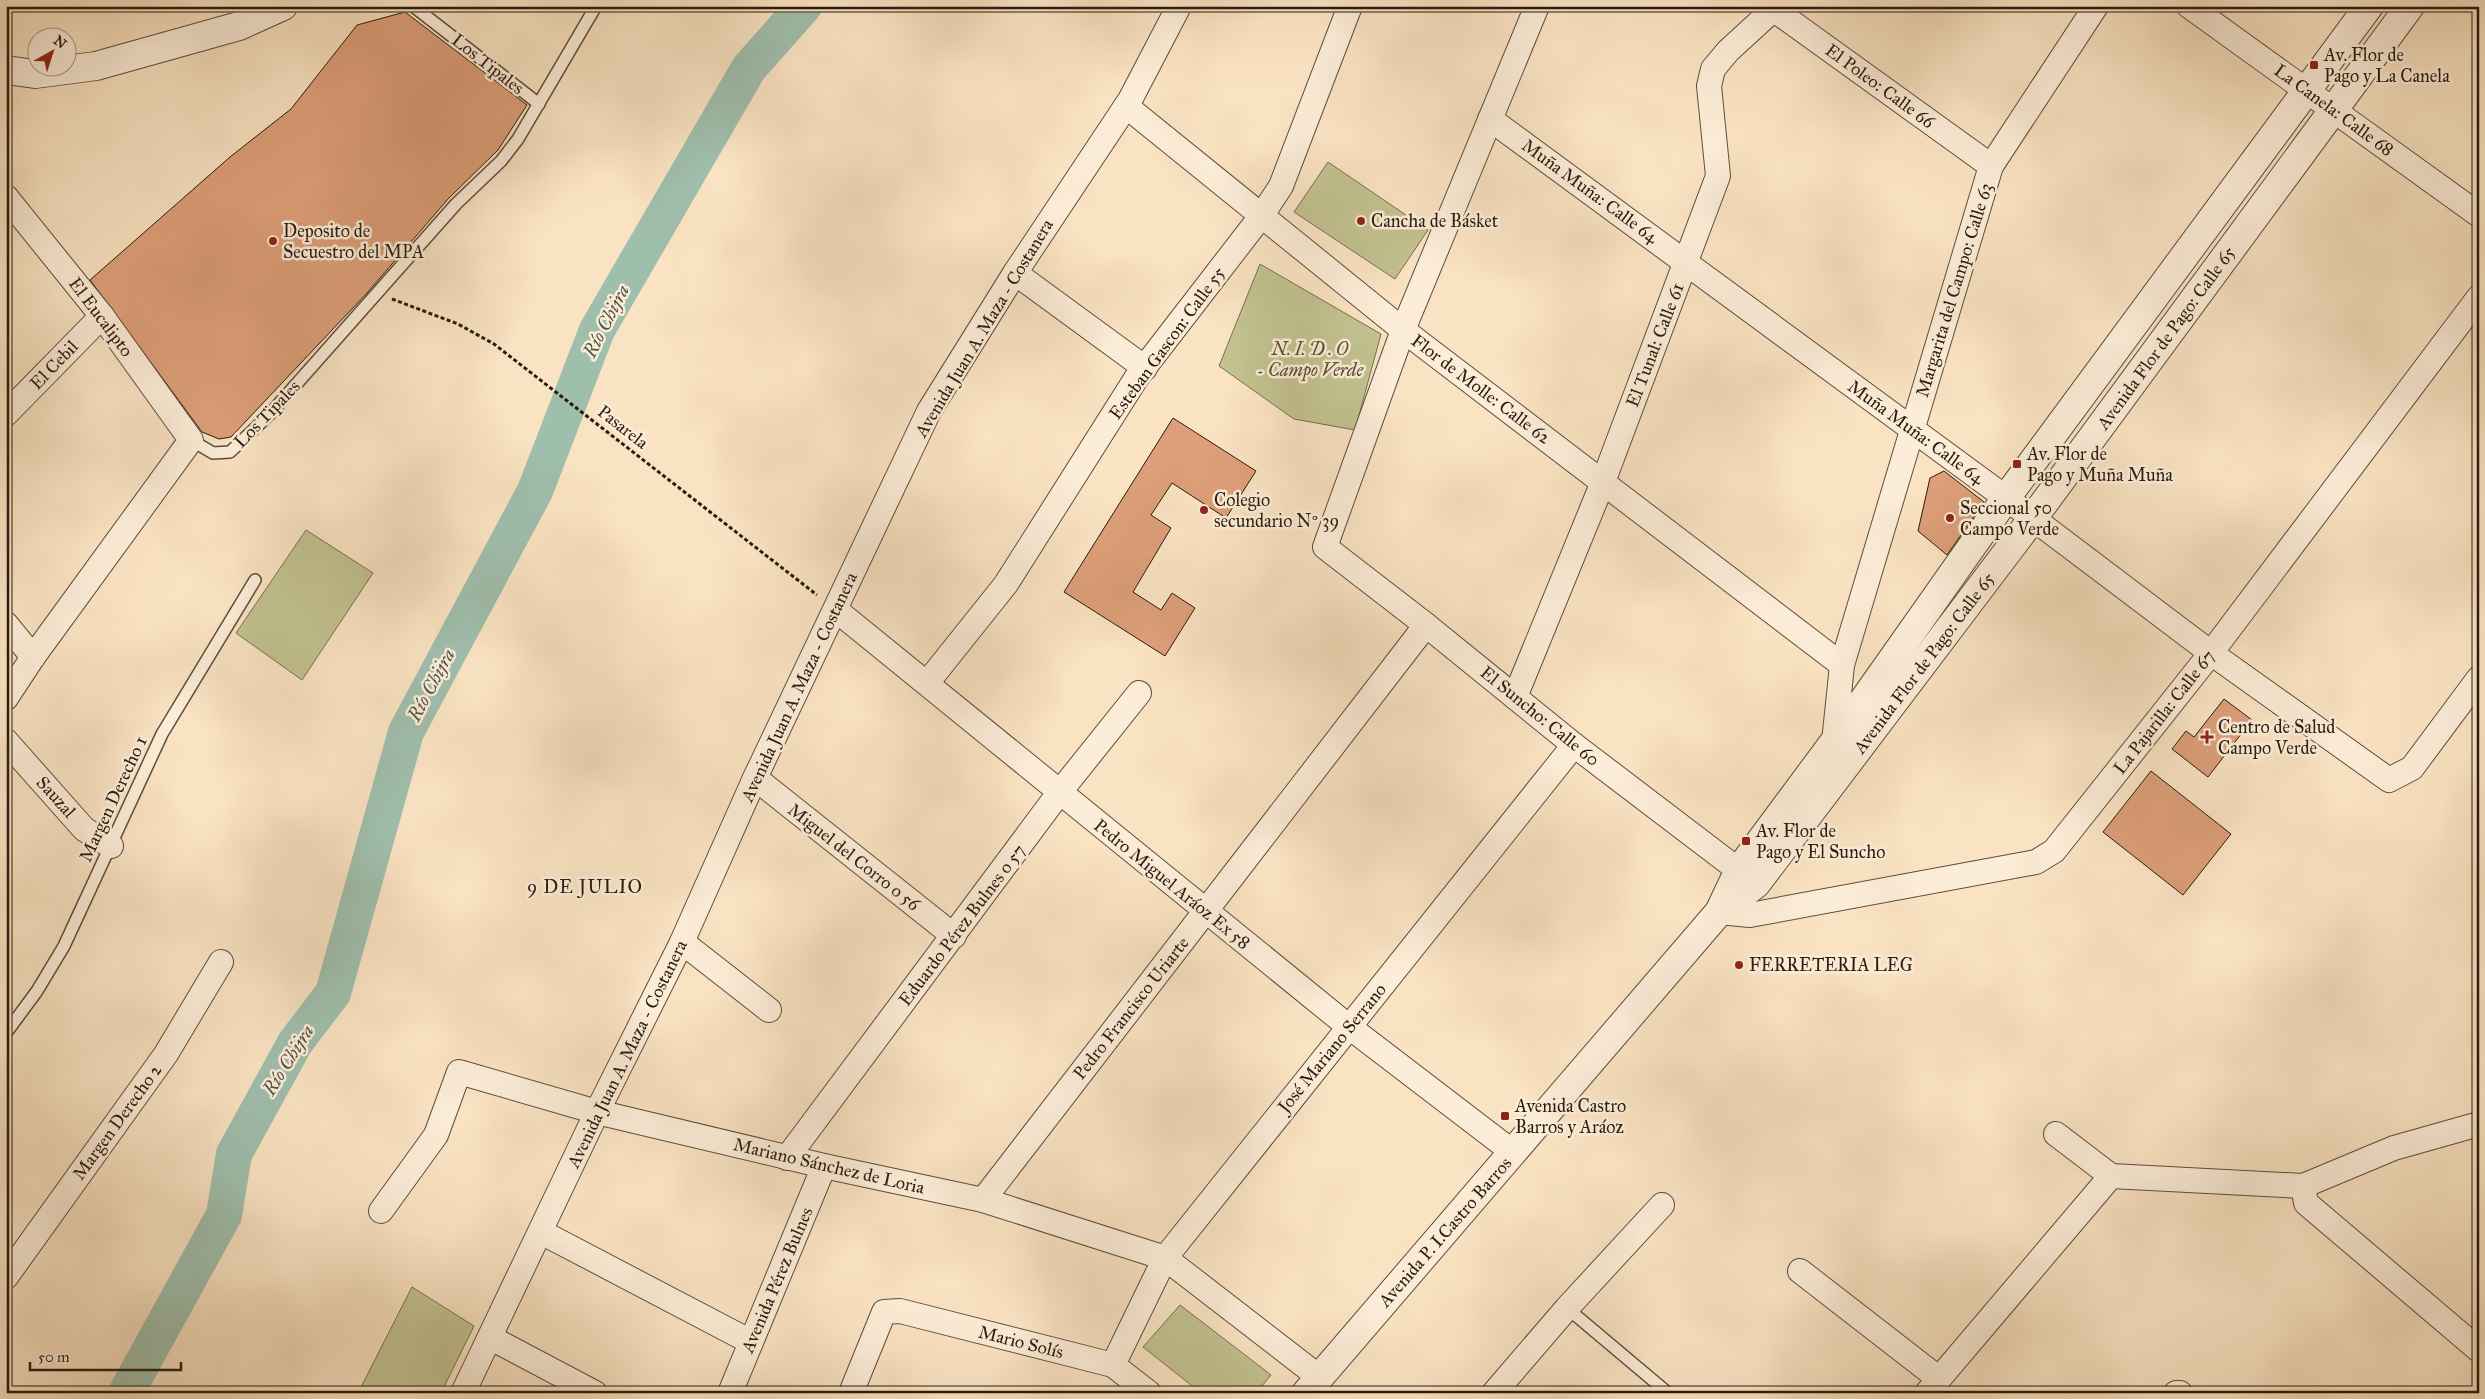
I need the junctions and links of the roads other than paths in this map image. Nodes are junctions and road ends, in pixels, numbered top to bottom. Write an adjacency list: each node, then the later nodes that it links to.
1 (283, 6): 12 (street)
2 (412, 6): 14 (lane, Los Tipales)
3 (596, 6): 14 (lane, Los Tipales)
4 (1179, 6): 15 (street, Avenida Juan A. Maza - Costanera)
5 (1350, 6): 20 (street, Esteban Gascon: Calle 55)
6 (1537, 6): 17 (street)
7 (2096, 6): 18 (street, Margarita del Campo: Calle 63)
8 (2189, 6): 13 (street, La Canela: Calle 68)
9 (2369, 6): 13 (street, Avenida Flor de Pago: Calle 65)
10 (2410, 6): 16 (street, Avenida Flor de Pago: Calle 65)
11 (1774, 7): 18 (street, El Poleo: Calle 66); 22 (street, El Tunal: Calle 61)
12 (6, 70)
13 (2308, 91): 16 (street, La Canela: Calle 68); 32 (street, Avenida Flor de Pago: Calle 65)
14 (539, 104): 30 (lane, Los Tipales)
15 (1126, 106): 20 (street, Flor de Molle: Calle 62); 23 (street, Avenida Juan A. Maza - Costanera)
16 (2334, 110): 21 (street, La Canela: Calle 68); 33 (street, Avenida Flor de Pago: Calle 65)
17 (1490, 119): 22 (street, Muña Muña: Calle 64); 26 (street)
18 (1991, 166): 29 (street, Margarita del Campo: Calle 63)
19 (6, 197): 25 (street, El Eucalipto)
20 (1262, 215): 26 (street, Flor de Molle: Calle 62); 27 (street, Esteban Gascon: Calle 55)
21 (2479, 215)
22 (1686, 262): 29 (street, Muña Muña: Calle 64); 31 (street, El Tunal: Calle 61)
23 (1015, 273): 27 (street); 35 (street, Avenida Juan A. Maza - Costanera)
24 (2479, 297): 38 (street, La Pajarilla: Calle 67)
25 (102, 316): 28 (street, El Cebil); 30 (street, El Eucalipto)
26 (1404, 330): 31 (street, Flor de Molle: Calle 62); 37 (street, El Suncho: Calle 60)
27 (1145, 368): 42 (street, Esteban Gascon: Calle 55)
28 (6, 414)
29 (1913, 430): 32 (street, Muña Muña: Calle 64); 40 (street, Margarita del Campo: Calle 63)
30 (192, 440): 39 (street)
31 (1602, 482): 40 (street, Flor de Molle: Calle 62); 44 (street, El Tunal: Calle 61)
32 (2006, 498): 33 (street, Muña Muña: Calle 64); 47 (street, Avenida Flor de Pago: Calle 65)
33 (2034, 518): 38 (street, Muña Muña: Calle 64); 52 (street, Avenida Flor de Pago: Calle 65)
34 (254, 580): 51 (lane, Margen Derecho 1)
35 (836, 610): 42 (street, Pedro Miguel Aráoz Ex 58); 49 (street, Avenida Juan A. Maza - Costanera)
36 (6, 624): 39 (street)
37 (1426, 625): 44 (street, El Suncho: Calle 60); 53 (street, Pedro Francisco Uriarte)
38 (2211, 654): 41 (street, Muña Muña: Calle 64); 54 (street, La Pajarilla: Calle 67)
39 (33, 657): 45 (street)
40 (1842, 665): 47 (street, Margarita del Campo: Calle 63)
41 (2479, 678)
42 (927, 683): 50 (street, Pedro Miguel Aráoz Ex 58)
43 (1140, 694): 50 (street, Eduardo Pérez Bulnes o 57)
44 (1515, 697): 48 (street, El Suncho: Calle 60)
45 (6, 698)
46 (6, 741): 51 (street, Sauzal)
47 (1834, 742): 52 (street, Avenida Flor de Pago: Calle 65)
48 (1574, 745): 52 (street, El Suncho: Calle 60); 59 (street, José Mariano Serrano)
49 (755, 778): 55 (street, Miguel del Corro o 56); 56 (street, Avenida Juan A. Maza - Costanera)
50 (1059, 793): 53 (street, Pedro Miguel Aráoz Ex 58); 55 (street, Eduardo Pérez Bulnes o 57)
51 (111, 846): 60 (lane, Margen Derecho 1)
52 (1747, 877): 54 (street, Avenida P. I.Castro Barros)
53 (1206, 911): 59 (street, Pedro Miguel Aráoz Ex 58); 69 (street, Pedro Francisco Uriarte)
54 (1719, 912): 64 (street, Avenida P. I.Castro Barros)
55 (954, 936): 65 (street, Eduardo Pérez Bulnes o 57)
56 (682, 942): 58 (street); 61 (street, Avenida Juan A. Maza - Costanera)
57 (221, 962): 75 (street, Margen Derecho 2)
58 (770, 1010)
59 (1348, 1026): 64 (street, Pedro Miguel Aráoz Ex 58); 73 (street, José Mariano Serrano)
60 (6, 1033)
61 (597, 1112): 65 (street, Mariano Sánchez de Loria); 71 (street, Mariano Sánchez de Loria); 72 (street, Avenida Juan A. Maza - Costanera)
62 (2479, 1124): 68 (street)
63 (2056, 1134): 67 (street)
64 (1514, 1153): 81 (street, Avenida P. I.Castro Barros)
65 (787, 1158): 66 (street, Mariano Sánchez de Loria)
66 (824, 1166): 69 (street, Mariano Sánchez de Loria); 78 (street, Avenida Pérez Bulnes)
67 (2111, 1176): 68 (street); 82 (street)
68 (2303, 1186): 79 (street)
69 (982, 1200): 73 (street, Mariano Sánchez de Loria)
70 (1662, 1205): 76 (street)
71 (381, 1211)
72 (541, 1232): 77 (street, Avenida Juan A. Maza - Costanera); 78 (street)
73 (1165, 1258): 80 (street, José Mariano Serrano); 81 (street, Mariano Sánchez de Loria)
74 (1800, 1270): 82 (street)
75 (6, 1277)
76 (1566, 1308): 88 (street); 89 (lane)
77 (491, 1338): 83 (street, Avenida Juan A. Maza - Costanera); 84 (street)
78 (751, 1342): 85 (street, Avenida Pérez Bulnes)
79 (2479, 1350)
80 (1113, 1366): 86 (street, Mario Solís); 87 (street, Mario Solís)
81 (1312, 1385)
82 (1933, 1385)
83 (463, 1393)
84 (595, 1393)
85 (730, 1393)
86 (851, 1393)
87 (1149, 1393)
88 (1494, 1393)
89 (1668, 1393)

